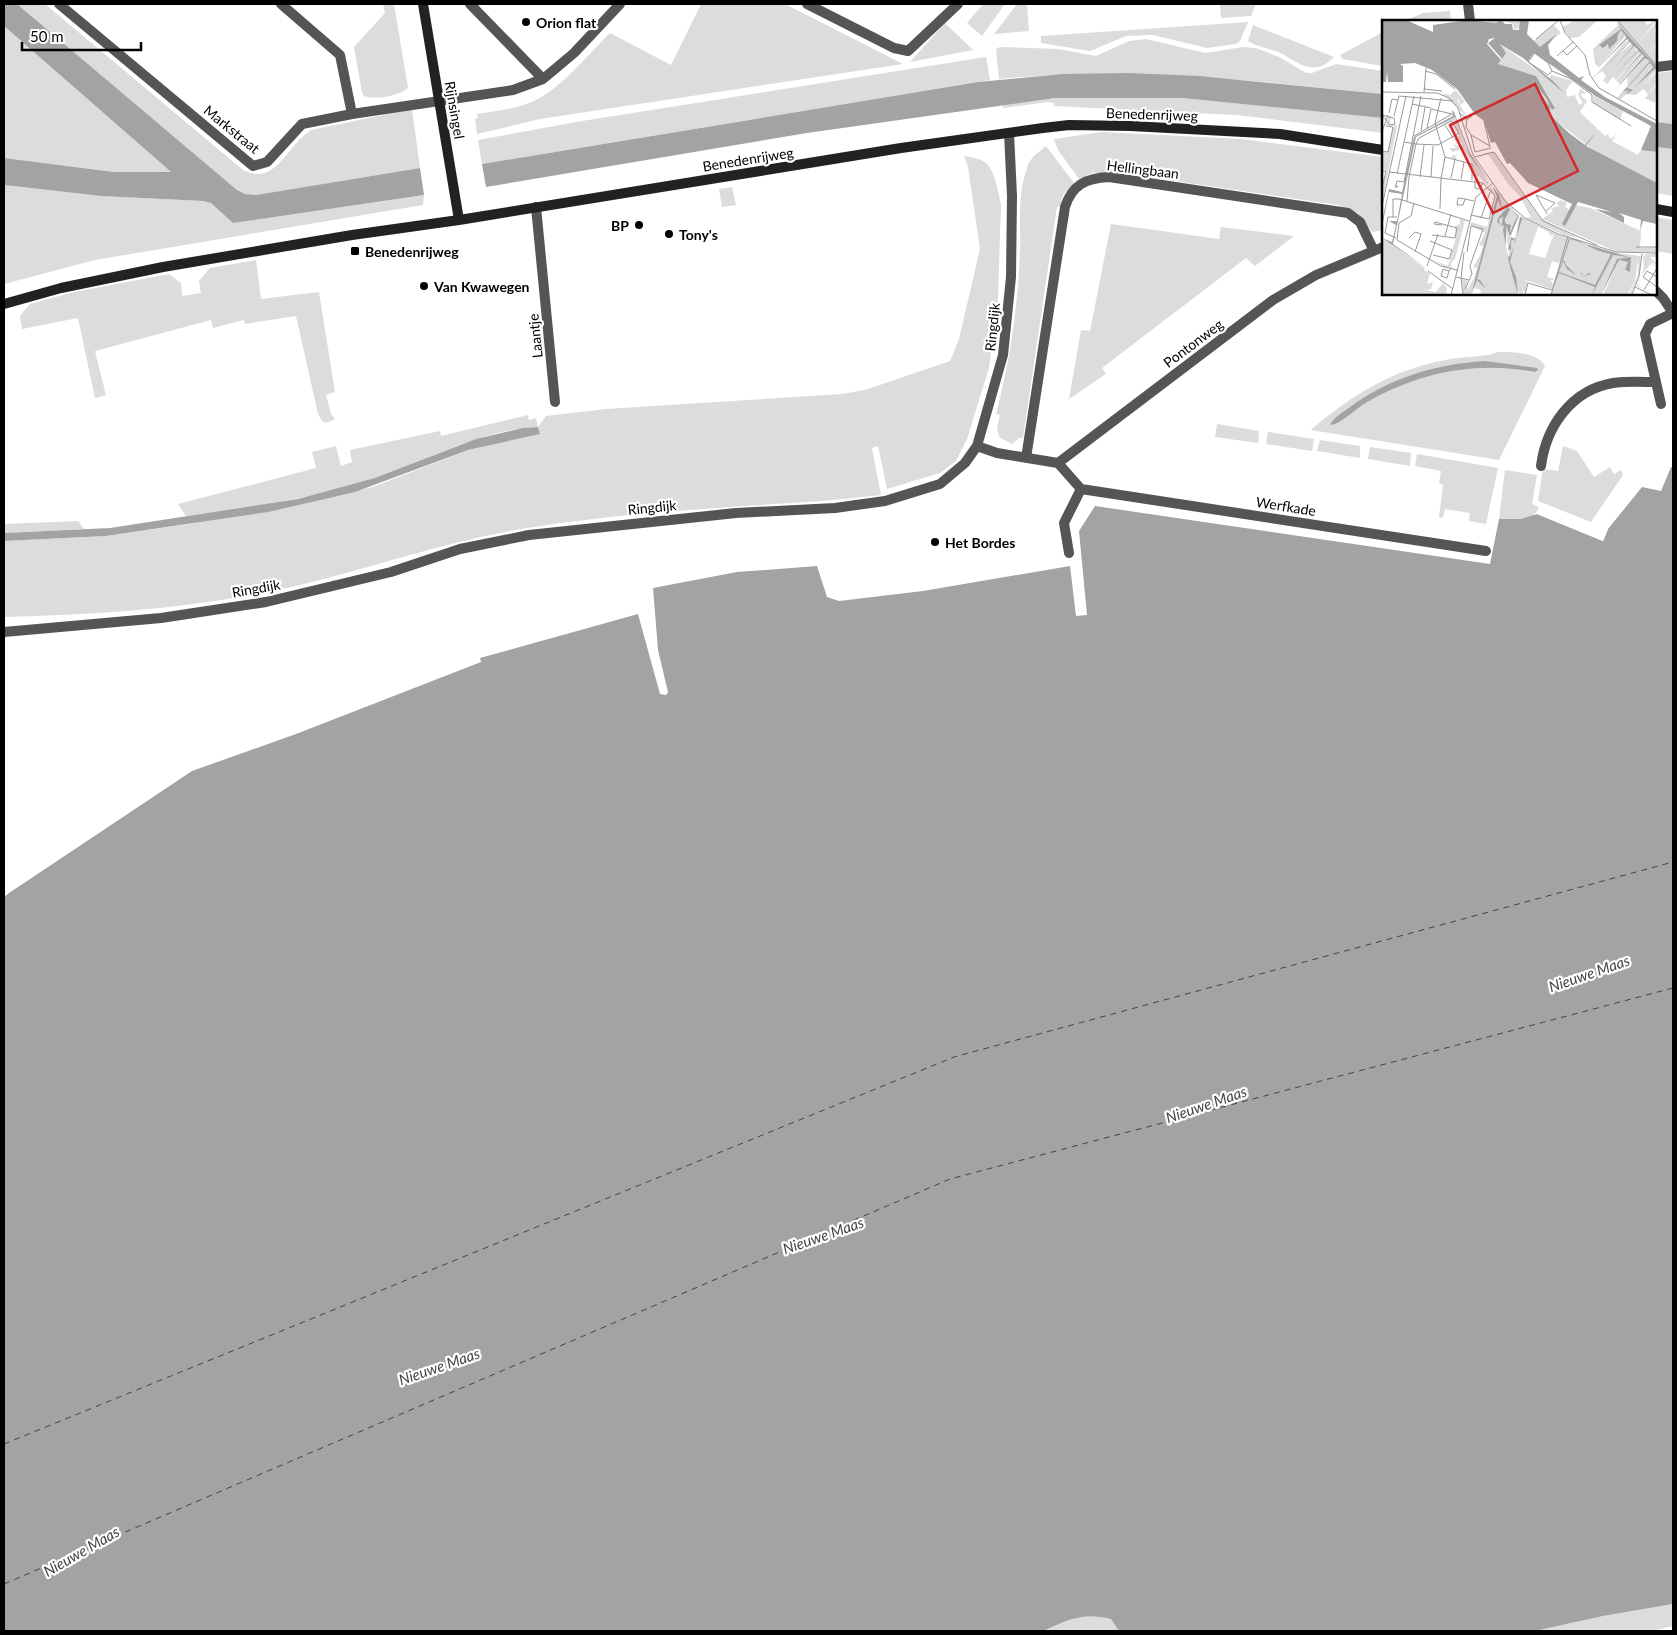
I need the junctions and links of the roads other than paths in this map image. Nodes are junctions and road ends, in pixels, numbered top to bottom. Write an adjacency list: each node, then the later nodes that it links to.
1 (59, 4): 14 (street, Markstraat)
2 (281, 4): 14 (street)
3 (424, 4): 13 (street, Rijnsingel)
4 (470, 4): 12 (street)
5 (620, 4): 12 (street, Markstraat)
6 (807, 4): 7 (street)
7 (958, 4)
8 (1468, 4): 9 (street)
9 (1470, 20)
10 (1673, 65): 11 (street)
11 (1657, 67)
12 (543, 79): 13 (street, Markstraat)
13 (439, 101): 14 (street, Markstraat); 20 (street, Rijnsingel)
14 (352, 114)
15 (1009, 133): 16 (street, Benedenrijweg); 17 (street, Benedenrijweg); 28 (street, Ringdijk)
16 (1382, 150)
17 (536, 207): 20 (street, Benedenrijweg); 26 (street, Laantje)
18 (1657, 209): 19 (street)
19 (1673, 212)
20 (459, 220): 23 (street, Benedenrijweg)
21 (1378, 248): 29 (street, Hellingbaan); 30 (street, Pontonweg)
22 (1657, 292): 24 (street)
23 (4, 304)
24 (1673, 313): 25 (street)
25 (1656, 382): 27 (street); 31 (street)
26 (555, 402)
27 (1661, 404)
28 (977, 446): 29 (street); 35 (street, Ringdijk)
29 (1026, 458): 30 (street)
30 (1058, 464): 32 (street)
31 (1541, 466)
32 (1081, 489): 33 (street, Werfkade); 34 (street)
33 (1486, 551)
34 (1069, 554)
35 (4, 632)

